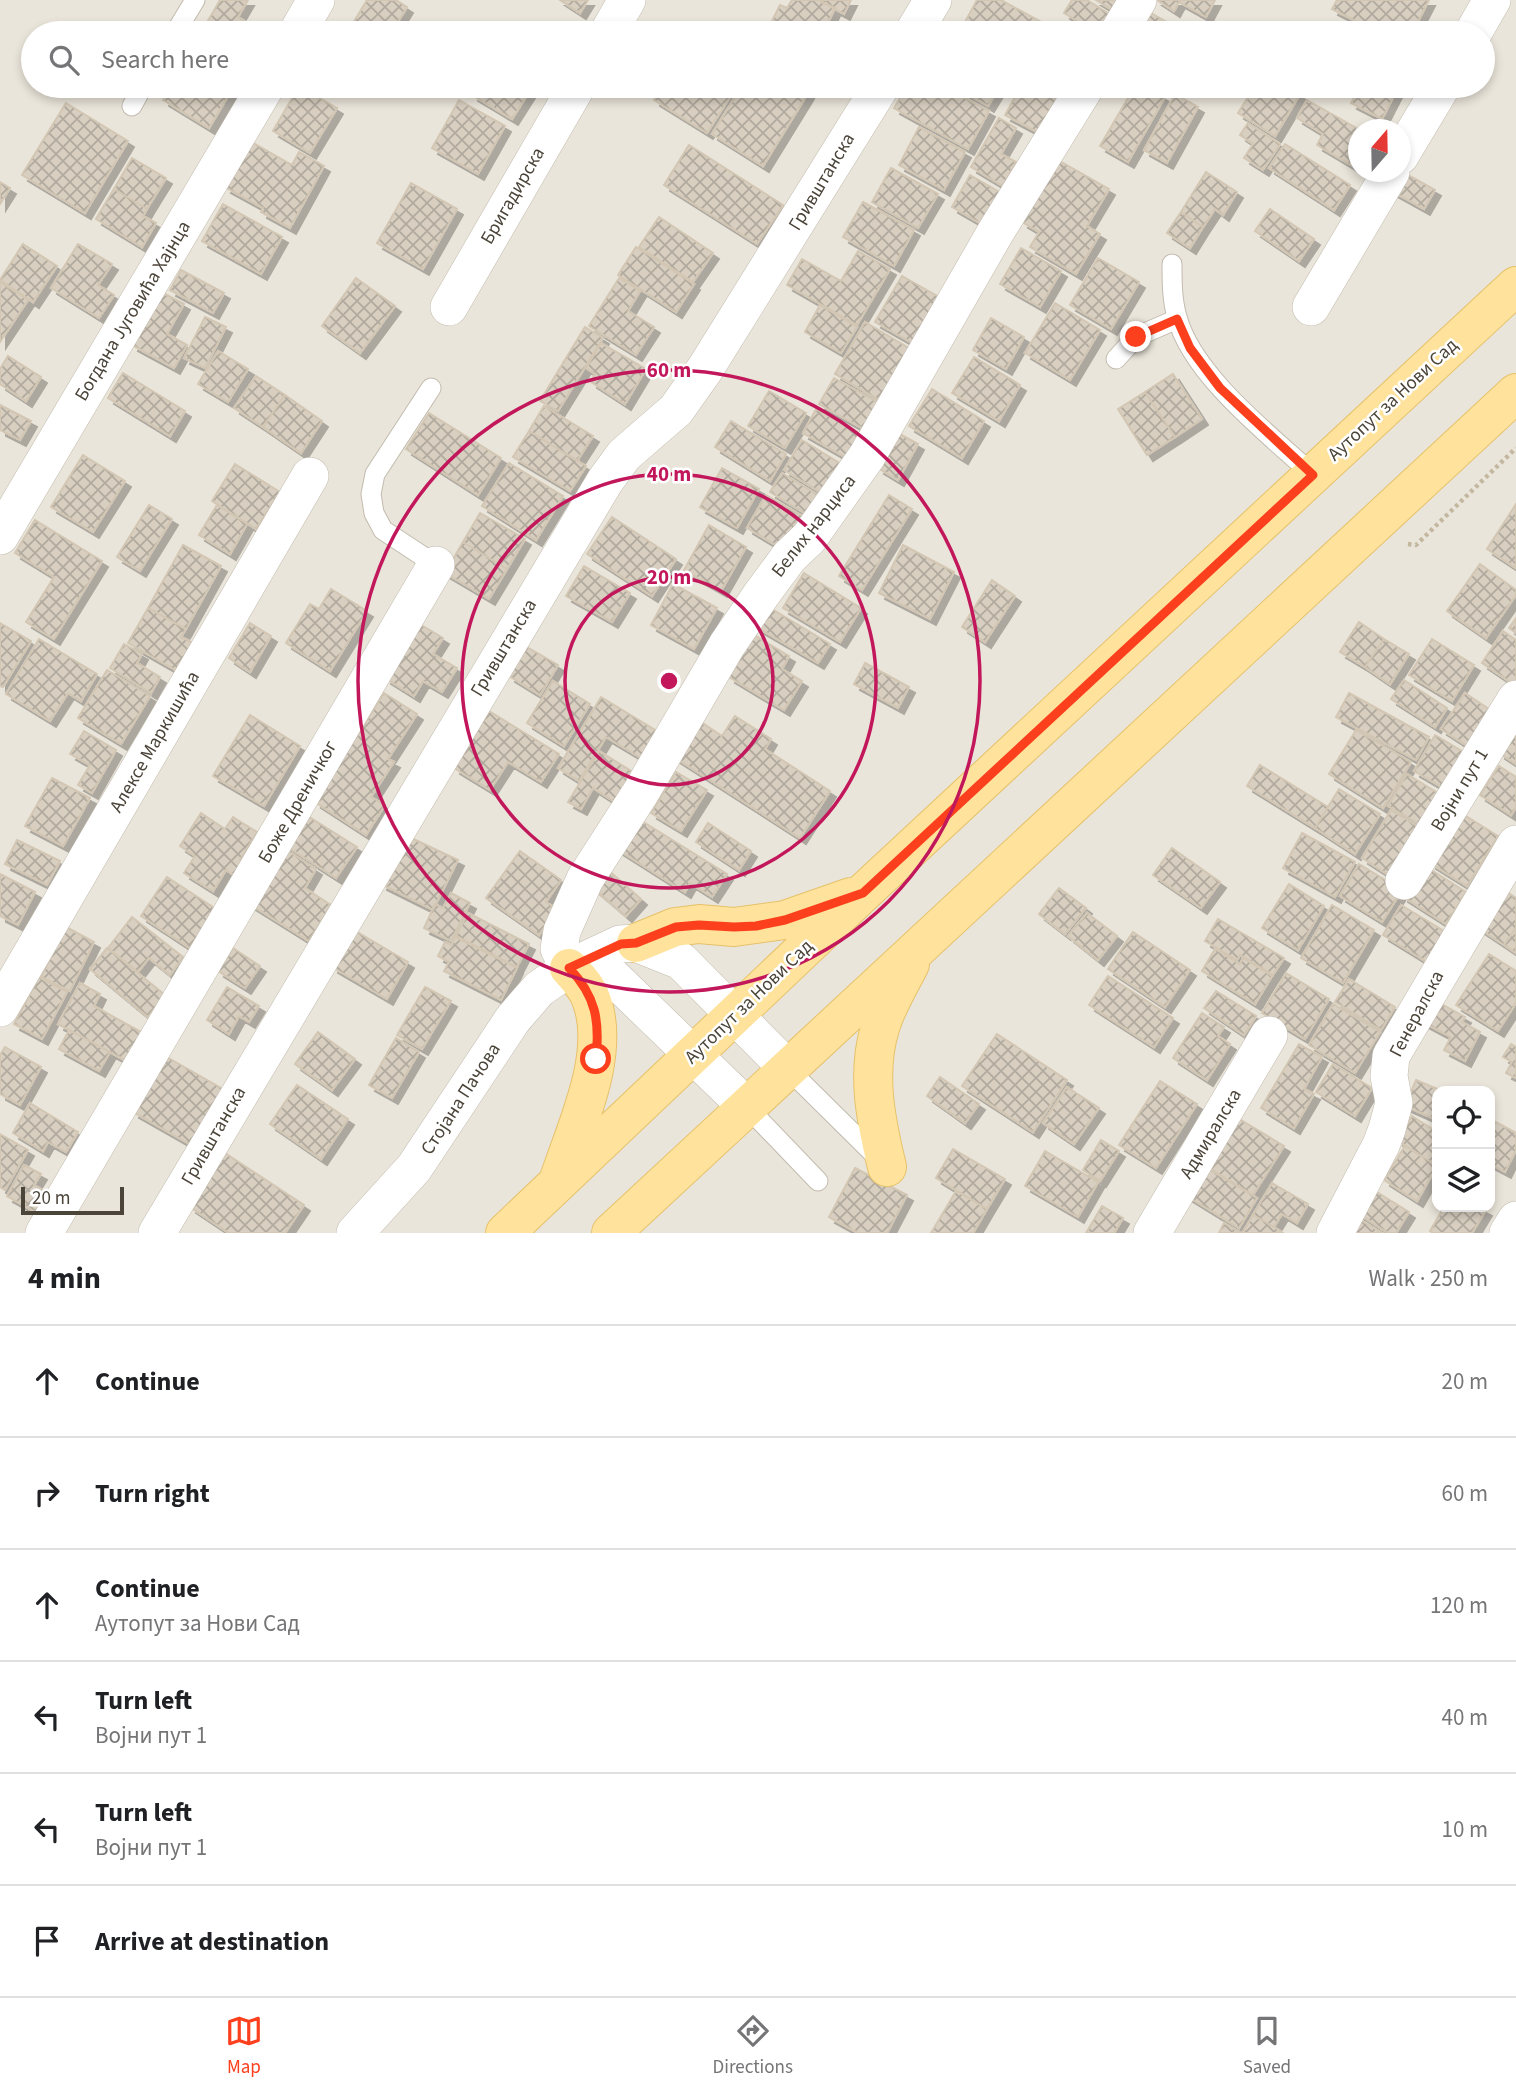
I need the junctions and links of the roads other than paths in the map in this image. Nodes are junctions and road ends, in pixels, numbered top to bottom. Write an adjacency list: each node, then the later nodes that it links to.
1 (195, 0): 7 (lane)
2 (316, 0): 8 (street)
3 (627, 0): 9 (street)
4 (933, 0): 10 (street)
5 (1138, 0): 11 (street)
6 (1492, 0): 12 (street)
7 (182, 21)
8 (304, 21)
9 (615, 21)
10 (920, 21)
11 (1125, 21)
12 (1480, 21)
13 (137, 98): 19 (lane)
14 (259, 98): 32 (street, Богдана Југовића Хајнца)
15 (570, 98): 24 (street, Бригадирска)
16 (874, 98): 52 (street, Гривштанска)
17 (1079, 98): 40 (street, Белих нарциса)
18 (1435, 98): 20 (street)
19 (132, 106)
20 (1411, 139)
21 (1385, 182): 25 (street)
22 (1172, 264): 26 (lane)
23 (1516, 286): 30 (main road, Аутопут за Нови Сад)
24 (449, 307)
25 (1311, 307)
26 (1177, 319): 27 (lane); 30 (lane)
27 (1116, 359)
28 (431, 388): 33 (lane, Боже Дреничког)
29 (1516, 393): 39 (main road)
30 (1313, 475): 37 (main road, Аутопут за Нови Сад)
31 (310, 476): 41 (street, Алексе Маркишића)
32 (0, 536)
33 (436, 565): 51 (street, Боже Дреничког)
34 (1516, 699): 36 (street, Војни пут 1)
35 (1516, 844): 57 (street, Генералска)
36 (1404, 881)
37 (863, 893): 38 (main road); 42 (main road, Аутопут за Нови Сад)
38 (636, 943): 40 (street, Стојана Пачова); 42 (street)
39 (918, 946): 45 (main road); 47 (main road)
40 (580, 963): 44 (street); 49 (main road); 53 (street, Стојана Пачова)
41 (0, 1008)
42 (735, 1015): 44 (main road, Аутопут за Нови Сад); 45 (street)
43 (1269, 1035): 56 (street, Адмиралска)
44 (694, 1055): 46 (street); 49 (main road, Аутопут за Нови Сад)
45 (788, 1069): 46 (main road); 47 (lane)
46 (747, 1107): 48 (lane); 55 (main road)
47 (887, 1167)
48 (818, 1181)
49 (557, 1184): 54 (main road, Аутопут за Нови Сад)
50 (1516, 1220): 58 (street)
51 (44, 1233)
52 (157, 1233)
53 (355, 1233)
54 (505, 1233)
55 (611, 1233)
56 (1152, 1233)
57 (1335, 1233)
58 (1508, 1233)

